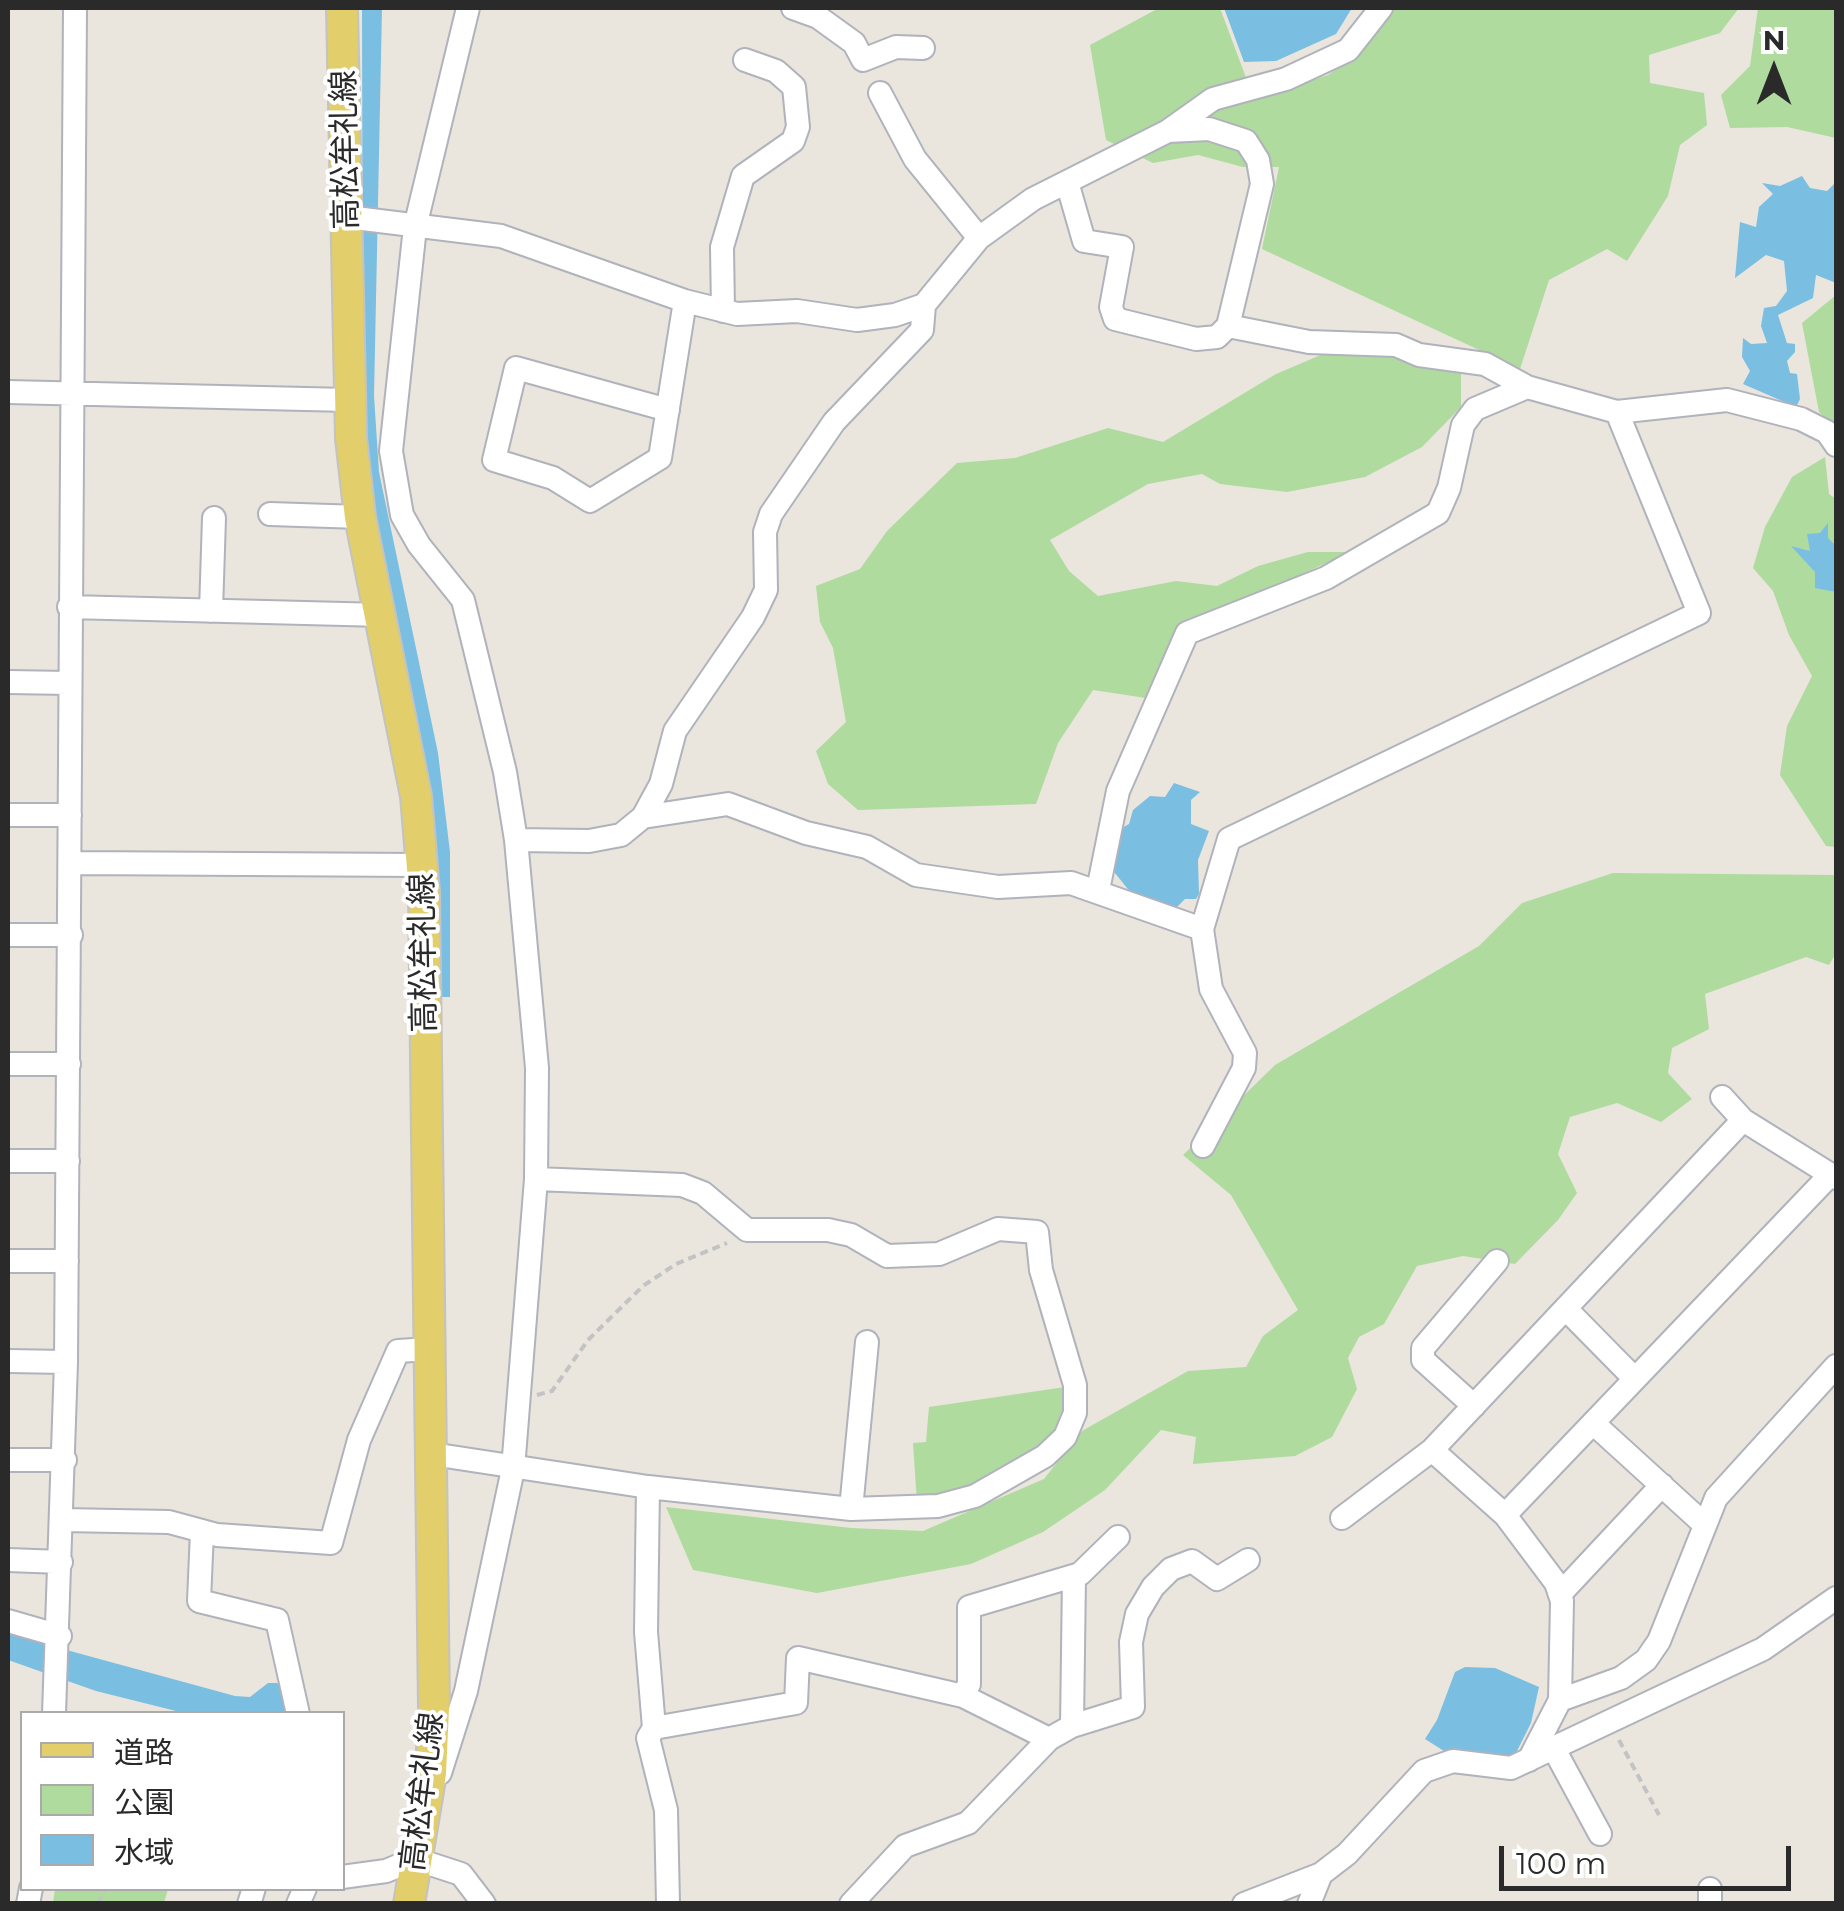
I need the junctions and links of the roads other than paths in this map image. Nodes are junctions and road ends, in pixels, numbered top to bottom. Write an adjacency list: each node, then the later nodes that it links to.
1 (75, 8): 20 (street)
2 (342, 8): 11 (main road, 高松牟礼線)
3 (468, 8): 12 (street)
4 (793, 8): 6 (street)
5 (1381, 8): 9 (street)
6 (923, 48)
7 (745, 60): 16 (street)
8 (880, 92): 13 (street)
9 (1168, 130): 10 (street); 17 (street)
10 (1066, 182): 13 (street); 17 (street)
11 (347, 218): 12 (street); 21 (main road, 高松牟礼線)
12 (414, 227): 14 (street); 36 (street)
13 (980, 238): 15 (street)
14 (684, 302): 16 (street); 22 (street)
15 (924, 305): 16 (street); 35 (street)
16 (723, 311)
17 (1228, 326): 18 (street)
18 (1527, 387): 23 (street); 39 (street)
19 (8, 392): 20 (street)
20 (70, 394): 21 (street); 28 (street)
21 (348, 400): 26 (main road, 高松牟礼線)
22 (668, 410): 22 (street)
23 (1618, 412): 24 (street); 40 (street)
24 (1836, 445)
25 (270, 514): 26 (street)
26 (360, 517): 30 (main road, 高松牟礼線)
27 (214, 518): 29 (street)
28 (69, 607): 29 (street); 32 (street)
29 (211, 610): 30 (street)
30 (383, 615): 38 (main road, 高松牟礼線)
31 (8, 682): 32 (street)
32 (69, 683): 34 (street)
33 (8, 815): 34 (street)
34 (70, 816): 37 (street)
35 (643, 817): 36 (street); 39 (street)
36 (516, 840): 51 (street)
37 (70, 863): 38 (street); 42 (street)
38 (422, 865): 57 (main road, 高松牟礼線)
39 (1098, 890): 40 (street)
40 (1202, 929): 47 (street)
41 (8, 934): 42 (street)
42 (71, 934): 44 (street)
43 (8, 1064): 44 (street)
44 (70, 1064): 49 (street)
45 (1722, 1097): 46 (street)
46 (1743, 1120): 50 (street); 55 (street)
47 (1203, 1146)
48 (8, 1161): 49 (street)
49 (68, 1161): 53 (street)
50 (1833, 1176): 61 (street)
51 (536, 1179): 68 (street); 71 (street)
52 (8, 1261): 53 (street)
53 (67, 1261): 59 (street)
54 (1497, 1261): 62 (street)
55 (1567, 1310): 61 (street); 62 (street)
56 (867, 1342): 71 (street)
57 (429, 1349): 65 (main road, 高松牟礼線); 76 (street)
58 (8, 1361): 59 (street)
59 (66, 1362): 67 (street)
60 (1836, 1366): 75 (street)
61 (1636, 1378): 63 (street)
62 (1474, 1406): 64 (street)
63 (1594, 1422): 69 (street); 72 (street)
64 (1432, 1450): 72 (street); 73 (street)
65 (432, 1454): 68 (street); 95 (main road, 高松牟礼線)
66 (8, 1460): 67 (street)
67 (64, 1460): 74 (street)
68 (513, 1469): 70 (street); 95 (street)
69 (1662, 1485): 75 (street); 82 (street)
70 (648, 1487): 71 (street); 91 (street)
71 (851, 1509)
72 (1505, 1515): 82 (street)
73 (1342, 1518)
74 (63, 1520): 76 (street); 80 (street)
75 (1705, 1525): 87 (street)
76 (202, 1530): 89 (street)
77 (1118, 1537): 81 (street)
78 (8, 1560): 80 (street)
79 (1248, 1560): 90 (street)
80 (61, 1562): 85 (street)
81 (1074, 1576): 86 (street); 90 (street)
82 (1560, 1594): 87 (street)
83 (1836, 1598): 93 (street)
84 (8, 1622): 85 (street)
85 (59, 1640): 88 (street)
86 (963, 1696): 91 (street); 92 (street)
87 (1560, 1700): 94 (street)
88 (54, 1711)
89 (297, 1711)
90 (1072, 1726): 92 (street)
91 (654, 1728): 102 (street)
92 (1049, 1739): 103 (street)
93 (1554, 1749): 94 (street); 96 (street)
94 (1529, 1760): 98 (street)
95 (425, 1804): 97 (main road, 高松牟礼線)
96 (1600, 1834)
97 (415, 1859): 99 (street); 100 (main road, 高松牟礼線); 101 (street)
98 (1321, 1874): 104 (street); 105 (street)
99 (345, 1877)
100 (409, 1904)
101 (484, 1904)
102 (668, 1904)
103 (851, 1904)
104 (1244, 1904)
105 (1309, 1904)

